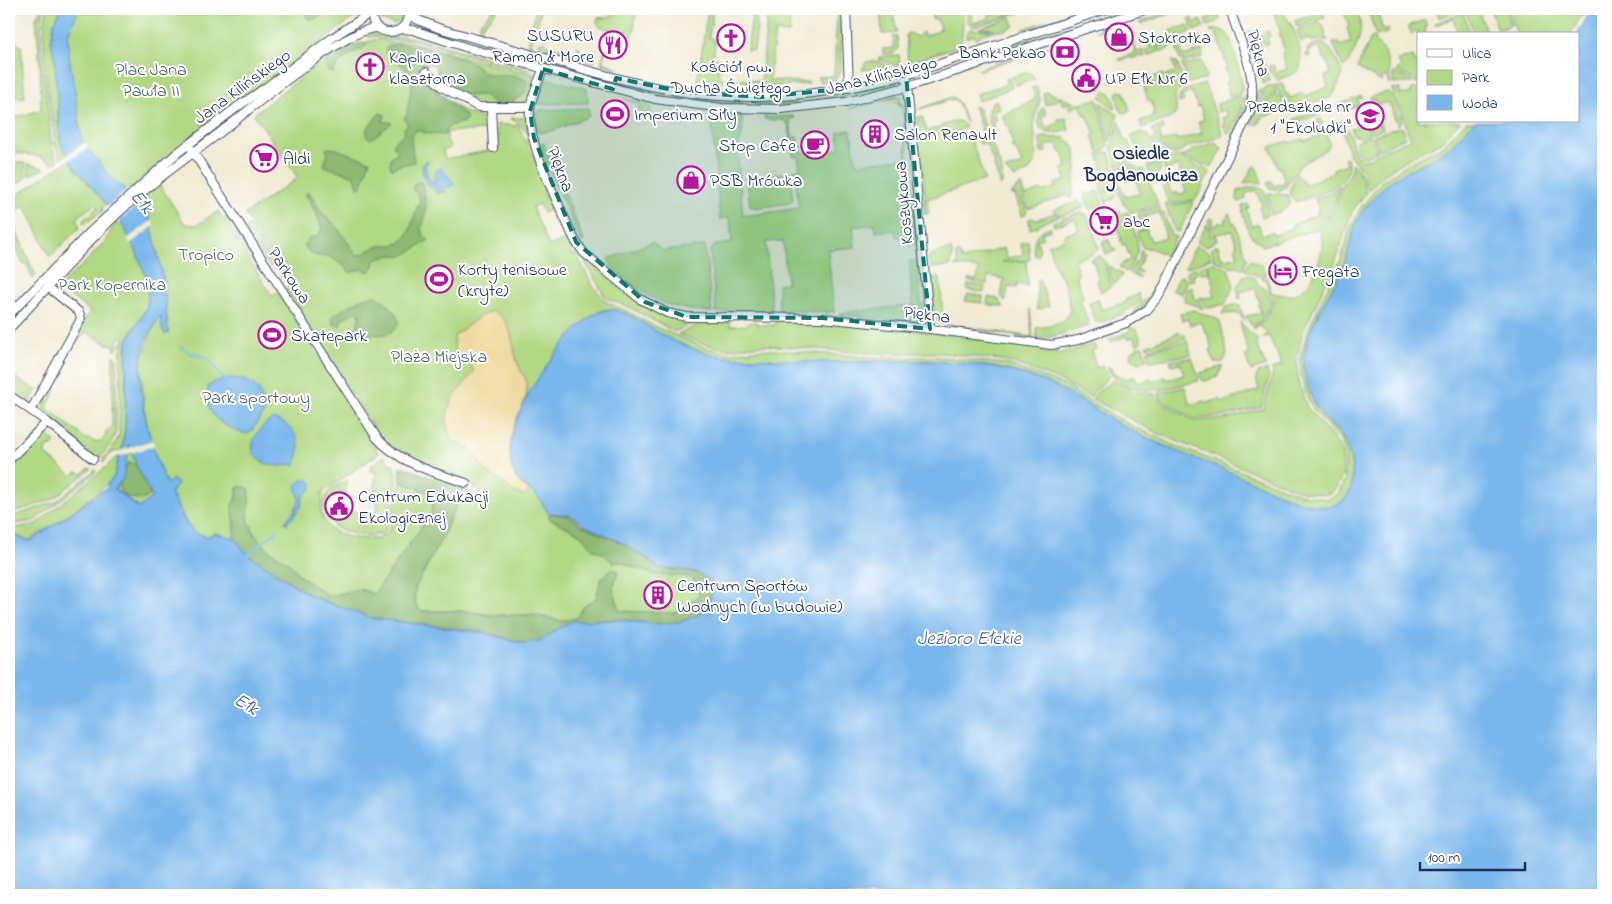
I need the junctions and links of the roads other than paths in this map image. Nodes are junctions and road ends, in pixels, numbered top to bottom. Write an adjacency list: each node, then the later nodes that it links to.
1 (372, 9): 7 (street); 18 (street, Jana Kilińskiego)
2 (846, 9): 14 (street)
3 (1107, 9): 11 (street, Jana Kilińskiego)
4 (1147, 9): 13 (street, Jana Kilińskiego)
5 (1230, 9): 26 (street, Piękna)
6 (408, 11): 8 (street); 12 (street, Jana Kilińskiego)
7 (377, 28): 8 (street, Jana Kilińskiego); 20 (street, Jana Kilińskiego)
8 (401, 29): 9 (street, Jana Kilińskiego)
9 (543, 69): 15 (street, Jana Kilińskiego); 16 (street, Piękna)
10 (426, 72): 17 (street)
11 (906, 75): 13 (street, Koszykowa); 14 (street, Jana Kilińskiego)
12 (616, 78): 14 (street, Jana Kilińskiego); 15 (street)
13 (907, 87): 15 (street, Jana Kilińskiego); 26 (street, Koszykowa)
14 (849, 88)
15 (613, 89)
16 (530, 107): 17 (street); 26 (street, Piękna)
17 (491, 108): 19 (street)
18 (188, 144): 20 (street, Parkowa); 21 (street, Jana Kilińskiego)
19 (493, 148)
20 (194, 152): 21 (street, Jana Kilińskiego); 32 (street, Parkowa)
21 (136, 194): 22 (street)
22 (111, 216): 23 (street); 24 (street)
23 (48, 287): 25 (street); 28 (street)
24 (9, 315)
25 (9, 329)
26 (930, 329)
27 (9, 395): 28 (street)
28 (31, 410): 29 (street)
29 (47, 422): 30 (street); 31 (street)
30 (93, 459)
31 (9, 460)
32 (466, 484)

